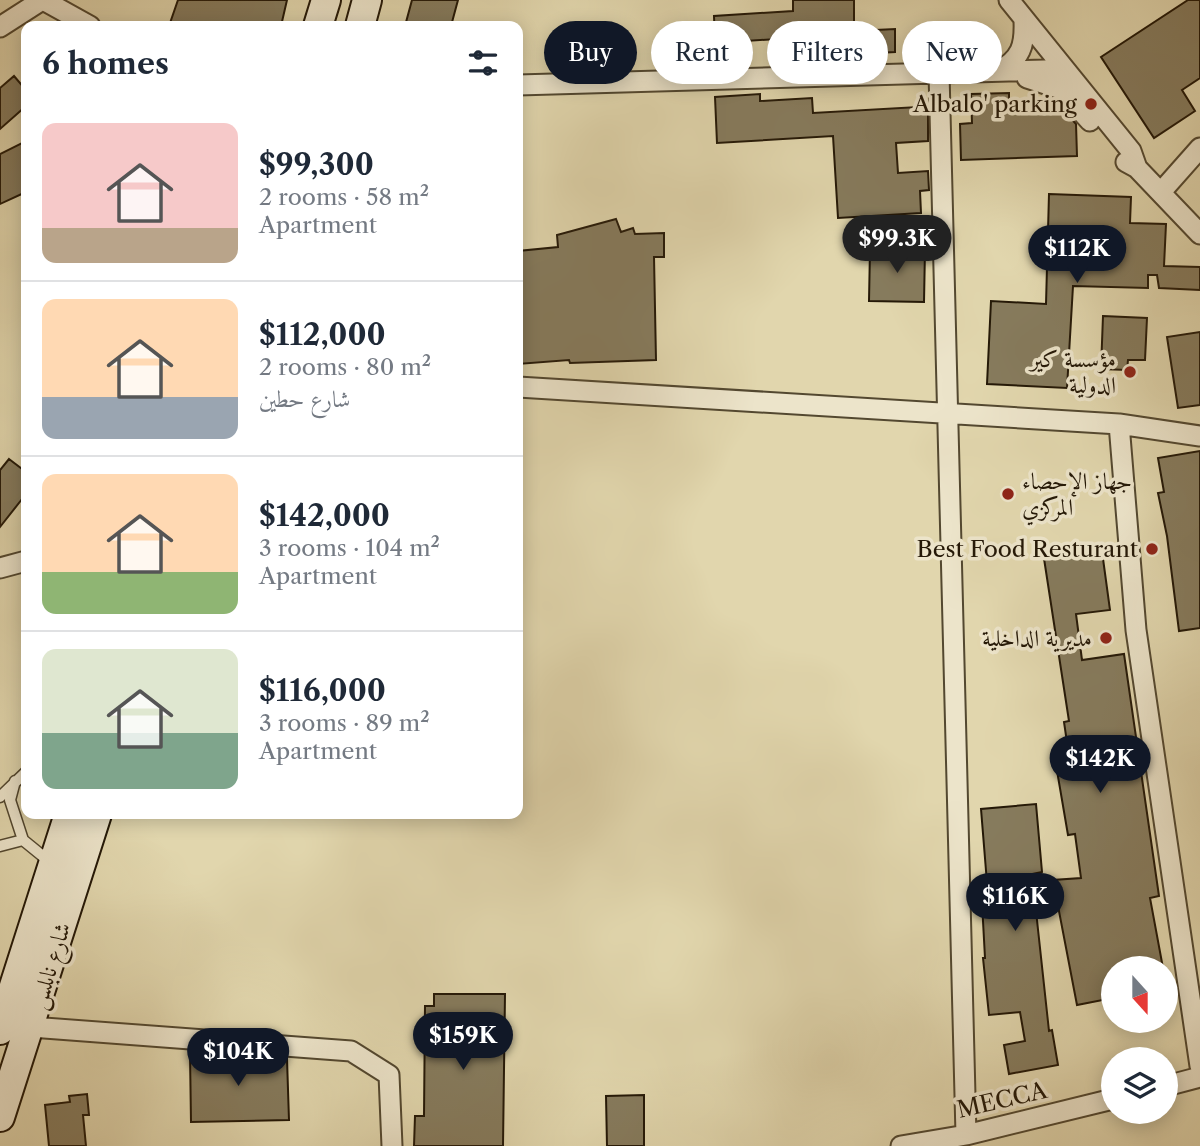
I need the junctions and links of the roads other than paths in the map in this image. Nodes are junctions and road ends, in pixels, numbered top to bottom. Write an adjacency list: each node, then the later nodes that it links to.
1 (42, 0): 5 (street); 9 (street)
2 (326, 0): 6 (main road)
3 (367, 0): 7 (main road)
4 (1009, 0): 8 (street)
5 (81, 21)
6 (320, 21)
7 (361, 21)
8 (1024, 21): 10 (street); 11 (street)
9 (0, 27)
10 (1046, 46): 14 (street); 15 (street)
11 (1002, 69)
12 (1002, 71): 14 (street)
13 (902, 74): 17 (street)
14 (1043, 75): 15 (street); 19 (street)
15 (1072, 78): 19 (street)
16 (939, 84): 23 (street)
17 (523, 85)
18 (1200, 148): 20 (street)
19 (1138, 167): 20 (street)
20 (1161, 192): 21 (street)
21 (1200, 234)
22 (523, 387): 23 (street)
23 (947, 412): 24 (street); 43 (street)
24 (1119, 424): 25 (street); 38 (street)
25 (1200, 436)
26 (21, 562): 27 (street)
27 (0, 568)
28 (21, 777): 29 (lane)
29 (15, 782): 30 (lane); 33 (lane)
30 (0, 797)
31 (67, 819): 35 (main road, شارع نابلس)
32 (95, 819): 36 (main road, شارع نابلس)
33 (23, 840): 34 (lane); 35 (lane)
34 (0, 846)
35 (53, 865): 37 (main road, شارع نابلس)
36 (31, 1027): 42 (main road, شارع نابلس); 44 (street)
37 (0, 1030)
38 (1200, 1066)
39 (1200, 1077): 40 (street)
40 (1178, 1083)
41 (1101, 1102): 43 (street, MECCA)
42 (0, 1116)
43 (966, 1135): 45 (street, MECCA)
44 (392, 1146)
45 (901, 1146)

